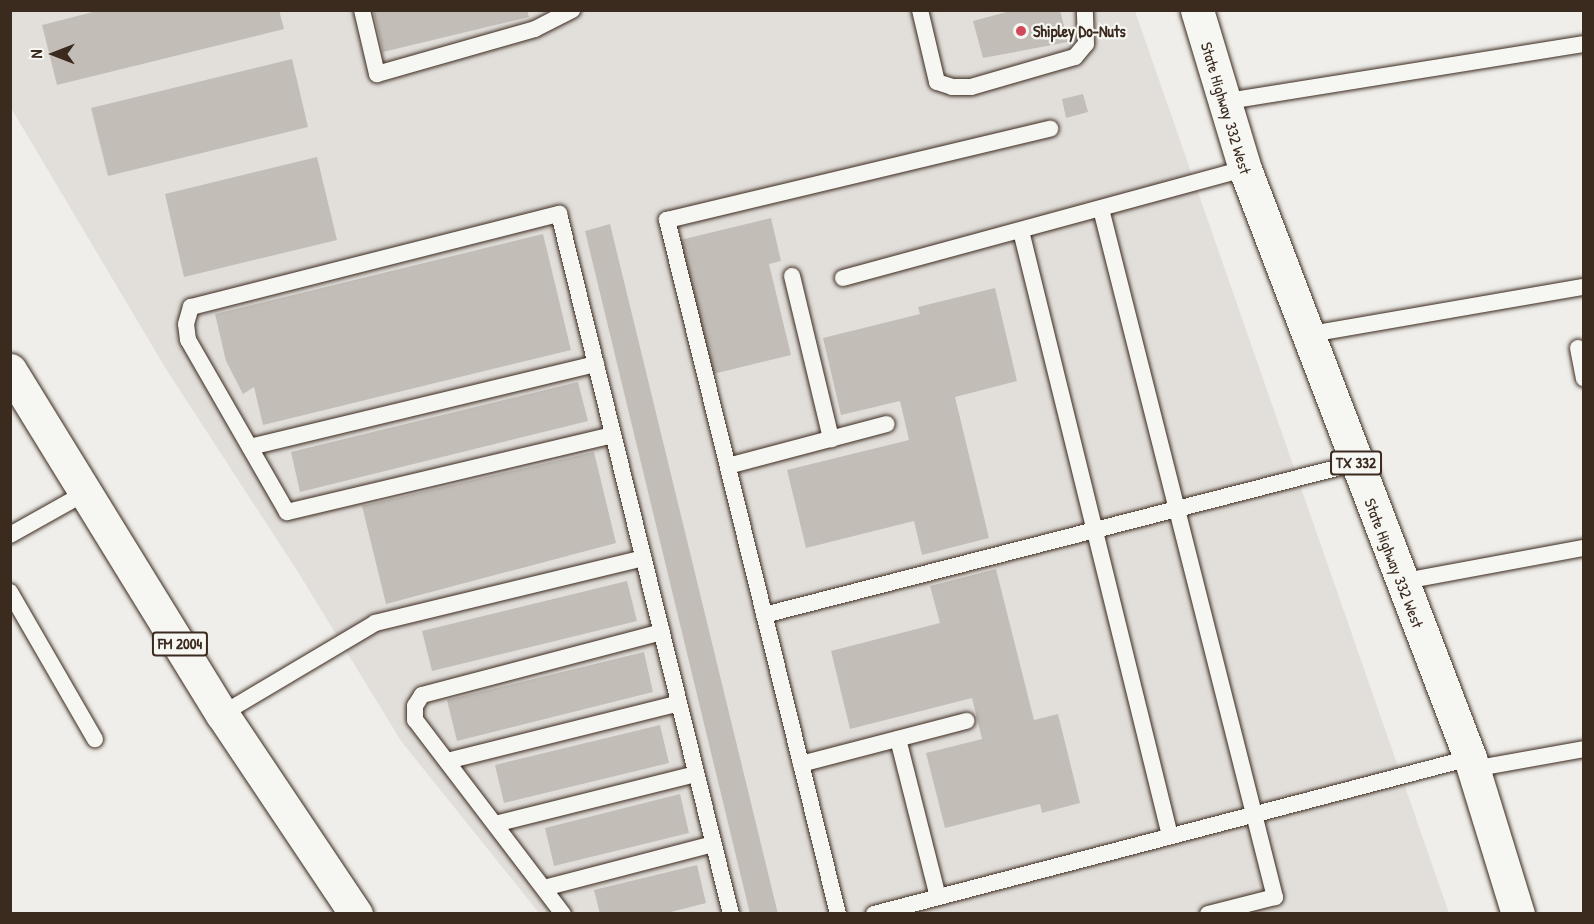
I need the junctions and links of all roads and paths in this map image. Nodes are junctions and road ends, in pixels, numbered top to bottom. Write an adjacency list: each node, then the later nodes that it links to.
1 (362, 10): 2 (lane)
2 (572, 10)
3 (920, 10): 4 (lane)
4 (1084, 10)
5 (1197, 10): 7 (main road, State Highway 332 West / TX 332)
6 (1584, 44): 7 (lane)
7 (1222, 102): 9 (main road, State Highway 332 West / TX 332)
8 (1050, 129): 25 (lane)
9 (1245, 169): 10 (lane); 15 (main road, State Highway 332 West / TX 332)
10 (1101, 209): 11 (lane); 27 (lane)
11 (1021, 231): 13 (lane); 28 (lane)
12 (792, 276): 22 (lane)
13 (843, 278)
14 (1584, 286): 15 (lane)
15 (1305, 335): 24 (main road, State Highway 332 West / TX 332)
16 (1578, 348): 19 (lane)
17 (596, 364): 21 (lane); 23 (lane); 23 (lane)
18 (10, 370): 26 (main road, FM 2004 / FM 2004)
19 (1584, 378)
20 (887, 424): 22 (lane)
21 (613, 435): 23 (lane); 31 (lane)
22 (831, 439): 25 (lane)
23 (250, 447)
24 (1356, 463): 27 (lane); 32 (main road, State Highway 332 West / TX 332)
25 (728, 466): 34 (lane)
26 (87, 492): 29 (lane); 37 (main road, FM 2004 / FM 2004)
27 (1177, 510): 28 (lane); 46 (lane)
28 (1095, 531): 34 (lane); 48 (lane)
29 (10, 535)
30 (1584, 548): 32 (lane)
31 (643, 558): 35 (lane); 37 (lane)
32 (1400, 582): 43 (main road, State Highway 332 West / TX 332)
33 (10, 592): 39 (lane)
34 (764, 615): 44 (lane)
35 (662, 632): 36 (lane); 42 (lane)
36 (679, 704): 42 (lane); 45 (lane)
37 (222, 714): 52 (main road, FM 2004 / FM 2004)
38 (966, 721): 40 (lane)
39 (95, 739)
40 (898, 739): 44 (lane); 51 (lane)
41 (1584, 749): 43 (lane)
42 (447, 761): 47 (lane)
43 (1471, 763): 46 (lane); 58 (main road, State Highway 332 West / TX 332)
44 (801, 764): 55 (lane)
45 (696, 774): 47 (lane); 49 (lane)
46 (1254, 814): 48 (lane); 57 (lane)
47 (495, 825): 50 (lane)
48 (1170, 836): 51 (lane)
49 (713, 844): 50 (lane); 54 (lane)
50 (544, 888): 53 (lane)
51 (938, 897): 56 (lane)
52 (356, 914)
53 (563, 914)
54 (731, 914)
55 (838, 914)
56 (874, 914)
57 (1208, 914)
58 (1518, 914)

